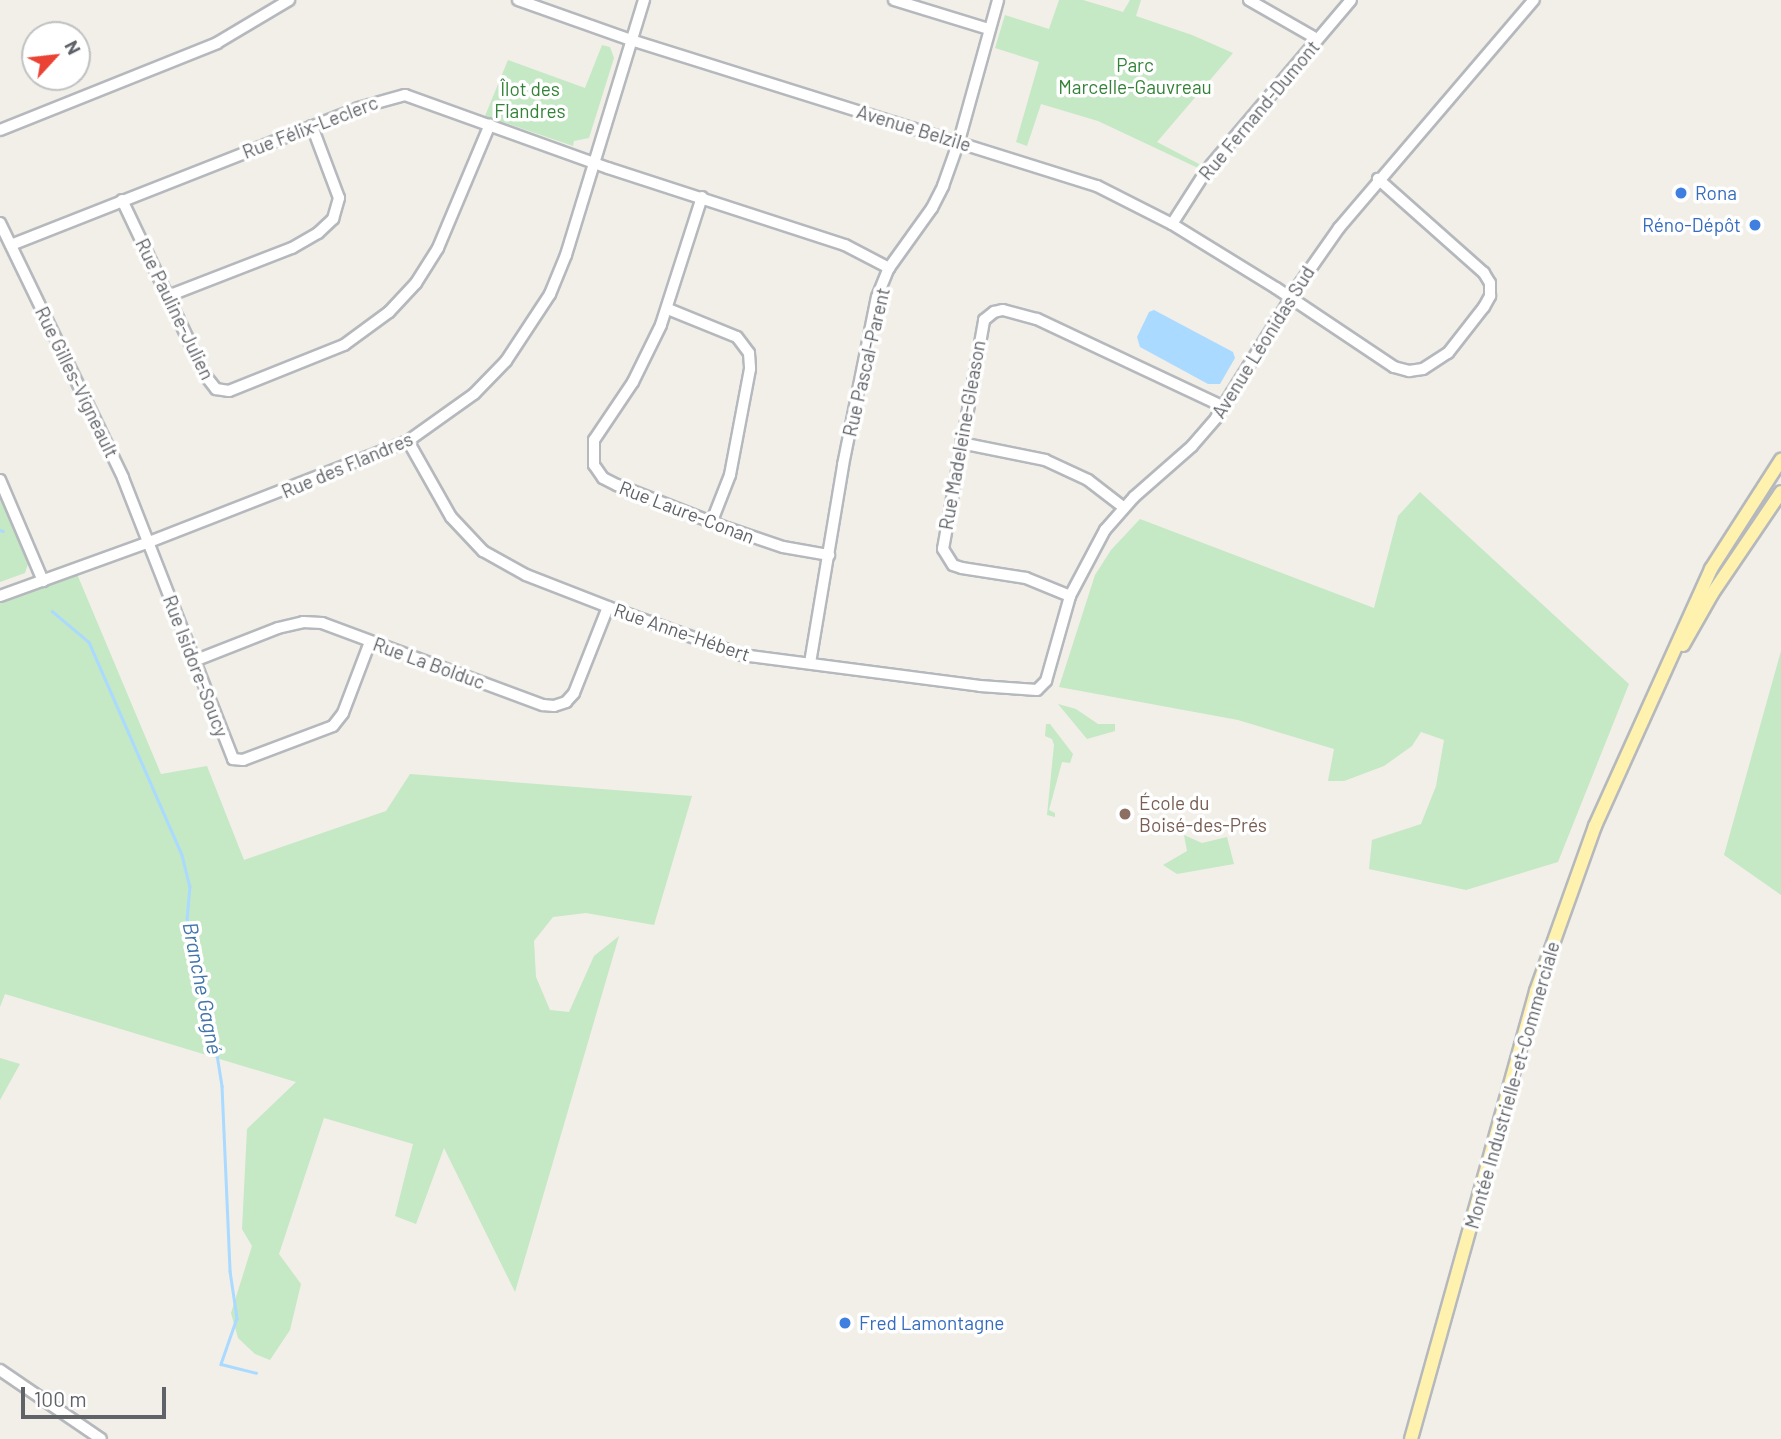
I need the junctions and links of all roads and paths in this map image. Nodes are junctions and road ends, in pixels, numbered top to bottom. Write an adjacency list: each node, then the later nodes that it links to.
1 (289, 0): 14 (street)
2 (518, 0): 11 (street, Avenue Belzile)
3 (644, 0): 11 (street, Rue des Flandres)
4 (894, 0): 9 (street)
5 (998, 0): 9 (street, Rue Pascal-Parent)
6 (1249, 0): 10 (street)
7 (1351, 0): 10 (street, Rue Fernand-Dumont)
8 (1534, 0): 17 (street, Avenue Léonidas Sud)
9 (989, 29): 15 (street, Rue Pascal-Parent)
10 (1317, 38): 21 (street, Rue Fernand-Dumont)
11 (631, 40): 15 (street, Avenue Belzile); 16 (street, Rue des Flandres)
12 (490, 124): 13 (street, Rue Félix-Leclerc); 16 (street, Rue Félix-Leclerc); 24 (street, Rue Pauline-Julien)
13 (312, 126): 19 (street, Rue Félix-Leclerc); 24 (street)
14 (0, 131)
15 (959, 142): 21 (street, Avenue Belzile); 23 (street, Rue Pascal-Parent)
16 (594, 162): 18 (street, Rue Félix-Leclerc); 28 (street, Rue des Flandres)
17 (1378, 180): 25 (street, Avenue Léonidas Sud); 25 (street, Avenue Belzile)
18 (702, 197): 23 (street, Rue Félix-Leclerc); 26 (street, Rue Laure-Conan)
19 (122, 200): 22 (street, Rue Félix-Leclerc); 24 (street, Rue Pauline-Julien)
20 (0, 223): 22 (street, Rue Gilles-Vigneault)
21 (1172, 224): 25 (street, Avenue Belzile)
22 (11, 245): 35 (street, Rue Gilles-Vigneault)
23 (889, 268): 36 (street, Rue Pascal-Parent)
24 (168, 296)
25 (1291, 298): 27 (street, Avenue Léonidas Sud)
26 (668, 309): 34 (street); 34 (street, Rue Laure-Conan)
27 (1224, 407): 29 (street, Rue Madeleine-Gleason); 33 (street, Avenue Léonidas Sud)
28 (408, 441): 35 (street, Rue des Flandres); 40 (street, Rue Anne-Hébert)
29 (961, 443): 33 (street); 39 (street, Rue Madeleine-Gleason)
30 (1781, 460): 44 (main road, Montée Industrielle-et-Commerciale)
31 (0, 480): 37 (street)
32 (1781, 492): 44 (main road, Montée Industrielle-et-Commerciale)
33 (1123, 508): 39 (street, Avenue Léonidas Sud)
34 (712, 521): 36 (street, Rue Laure-Conan)
35 (149, 542): 37 (street, Rue des Flandres); 42 (street, Rue Isidore-Soucy)
36 (829, 555): 43 (street, Rue Pascal-Parent)
37 (43, 581): 38 (street, Rue des Flandres)
38 (0, 596)
39 (1070, 596): 45 (street, Avenue Léonidas Sud)
40 (608, 607): 41 (street, Rue La Bolduc); 43 (street, Rue Anne-Hébert)
41 (370, 642): 42 (street, Rue La Bolduc); 42 (street, Rue Isidore-Soucy)
42 (194, 661)
43 (810, 663): 45 (street, Rue Anne-Hébert)
44 (1671, 663): 48 (main road, Montée Industrielle-et-Commerciale)
45 (1025, 690)
46 (0, 1370): 47 (street)
47 (102, 1439)
48 (1411, 1439)

